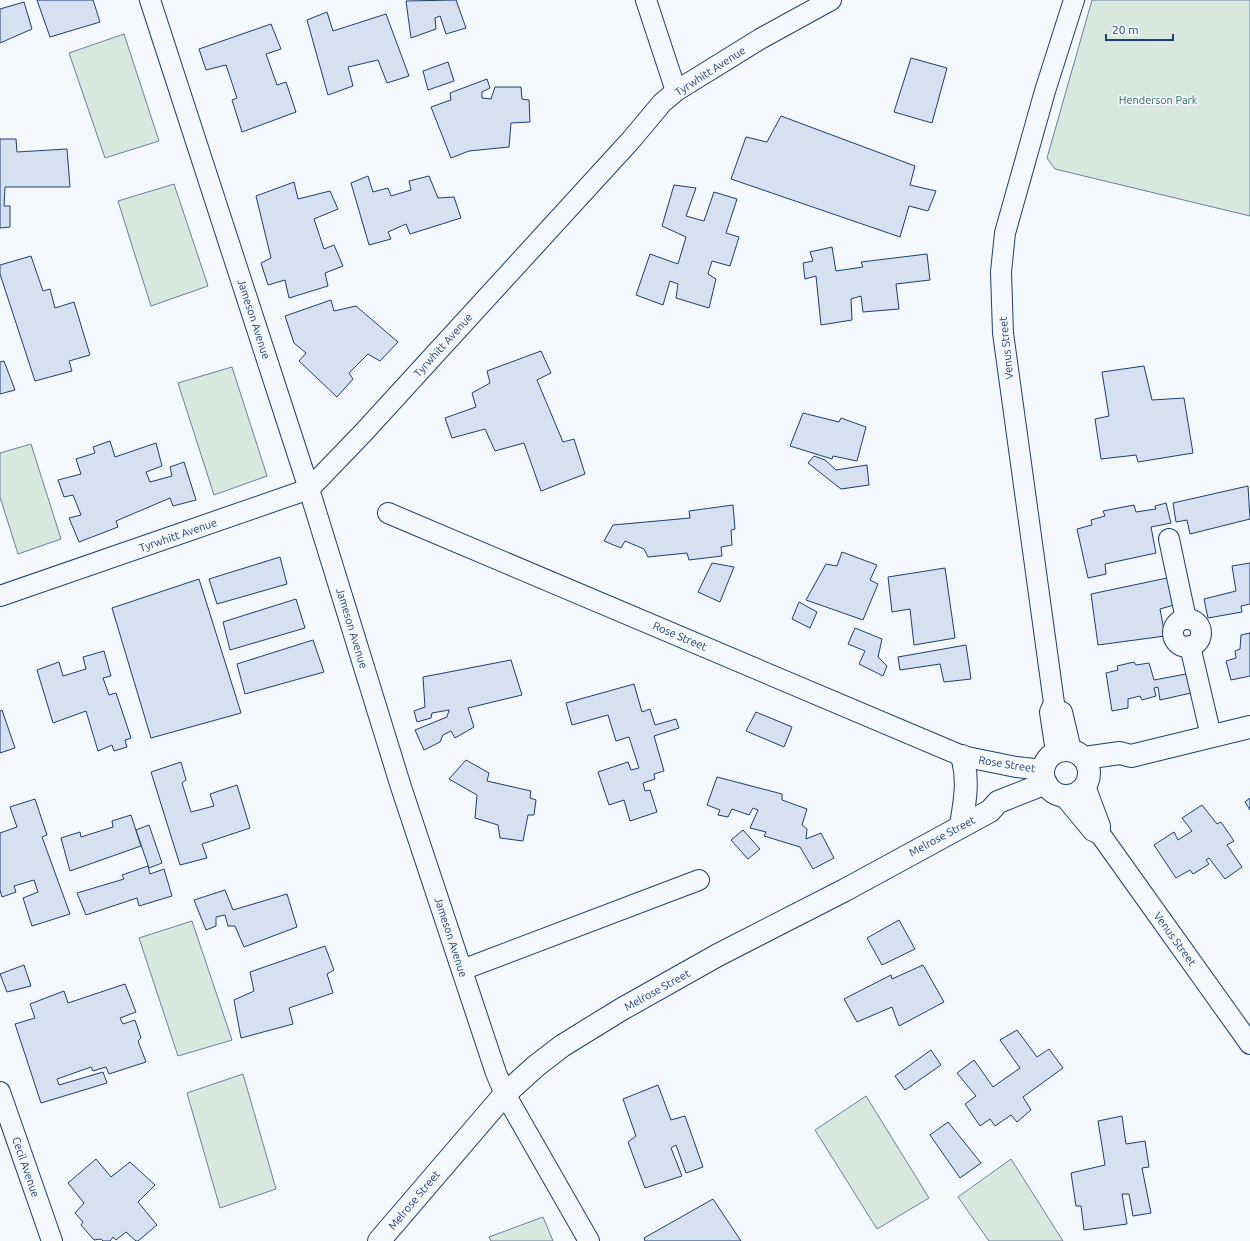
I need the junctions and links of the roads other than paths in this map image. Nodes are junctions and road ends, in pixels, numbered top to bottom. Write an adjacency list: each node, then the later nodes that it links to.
1 (150, 0): 6 (street, Jameson Avenue)
2 (646, 0): 5 (street)
3 (830, 0): 5 (street, Tyrwhitt Avenue)
4 (1074, 0): 13 (street, Venus Street)
5 (676, 90): 6 (street, Tyrwhitt Avenue)
6 (309, 489): 9 (street, Tyrwhitt Avenue); 18 (street, Jameson Avenue)
7 (388, 513): 12 (street, Rose Street)
8 (1169, 538): 11 (street)
9 (0, 596)
10 (1250, 727): 11 (street)
11 (1211, 736): 13 (street)
12 (967, 757): 14 (street, Rose Street); 15 (street)
13 (1077, 764): 14 (street); 14 (street, Melrose Street); 16 (street, Venus Street)
14 (1051, 784): 15 (street, Melrose Street); 16 (street, Venus Street)
15 (961, 825): 21 (street, Melrose Street)
16 (1100, 834): 19 (street, Venus Street)
17 (699, 880): 18 (street)
18 (462, 970): 21 (street, Jameson Avenue)
19 (1250, 1044)
20 (0, 1092): 22 (street, Cecil Avenue)
21 (505, 1094): 23 (street, Melrose Street); 24 (street, Jameson Avenue)
22 (52, 1241)
23 (379, 1241)
24 (589, 1241)

